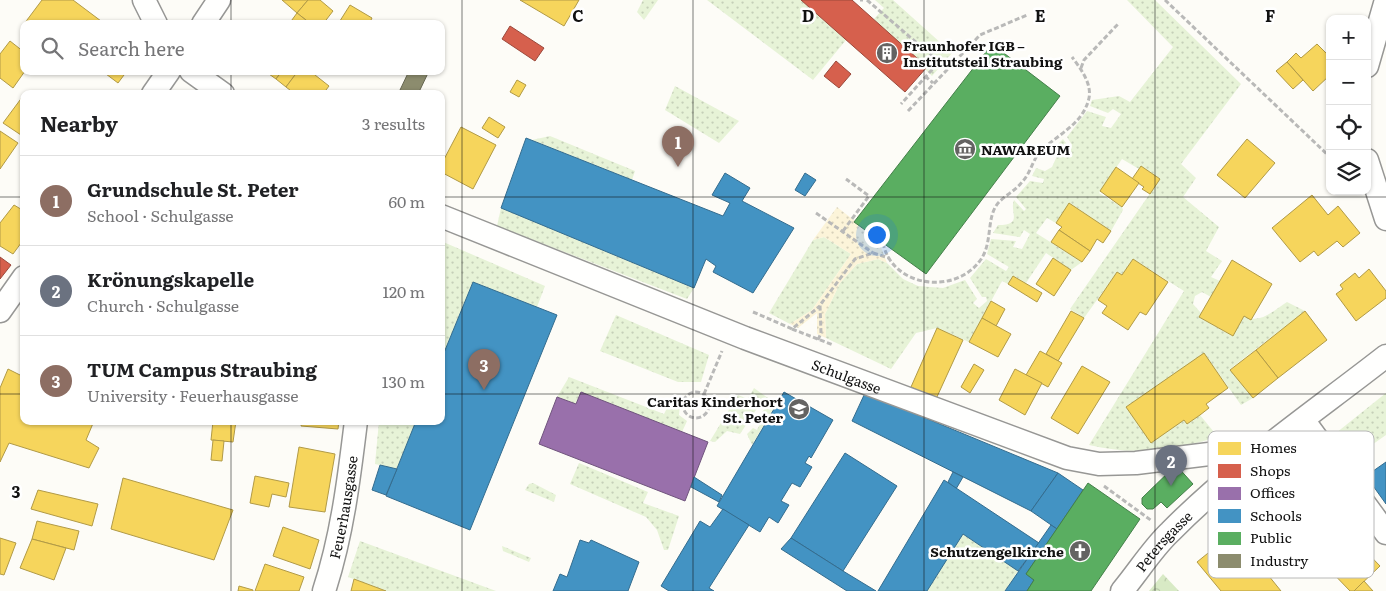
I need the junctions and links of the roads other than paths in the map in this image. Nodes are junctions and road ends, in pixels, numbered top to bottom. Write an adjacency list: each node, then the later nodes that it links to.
1 (144, 0): 4 (street)
2 (219, 0): 5 (street)
3 (1386, 0): 6 (street)
4 (154, 20)
5 (206, 20)
6 (1369, 60)
7 (166, 75): 9 (street)
8 (197, 75): 10 (street)
9 (157, 90)
10 (217, 90)
11 (1371, 172): 13 (street)
12 (445, 218): 21 (street, Schulgasse)
13 (1386, 219)
14 (20, 283): 15 (street)
15 (0, 311)
16 (1386, 356): 17 (street, Petersgasse)
17 (1304, 421): 19 (street, Petersgasse); 20 (street)
18 (355, 425): 25 (street, Feuerhausgasse)
19 (1289, 431)
20 (1311, 431)
21 (1208, 454)
22 (1208, 498): 26 (street, Petersgasse)
23 (1374, 516): 24 (street)
24 (1386, 532)
25 (324, 591)
26 (1122, 591)

